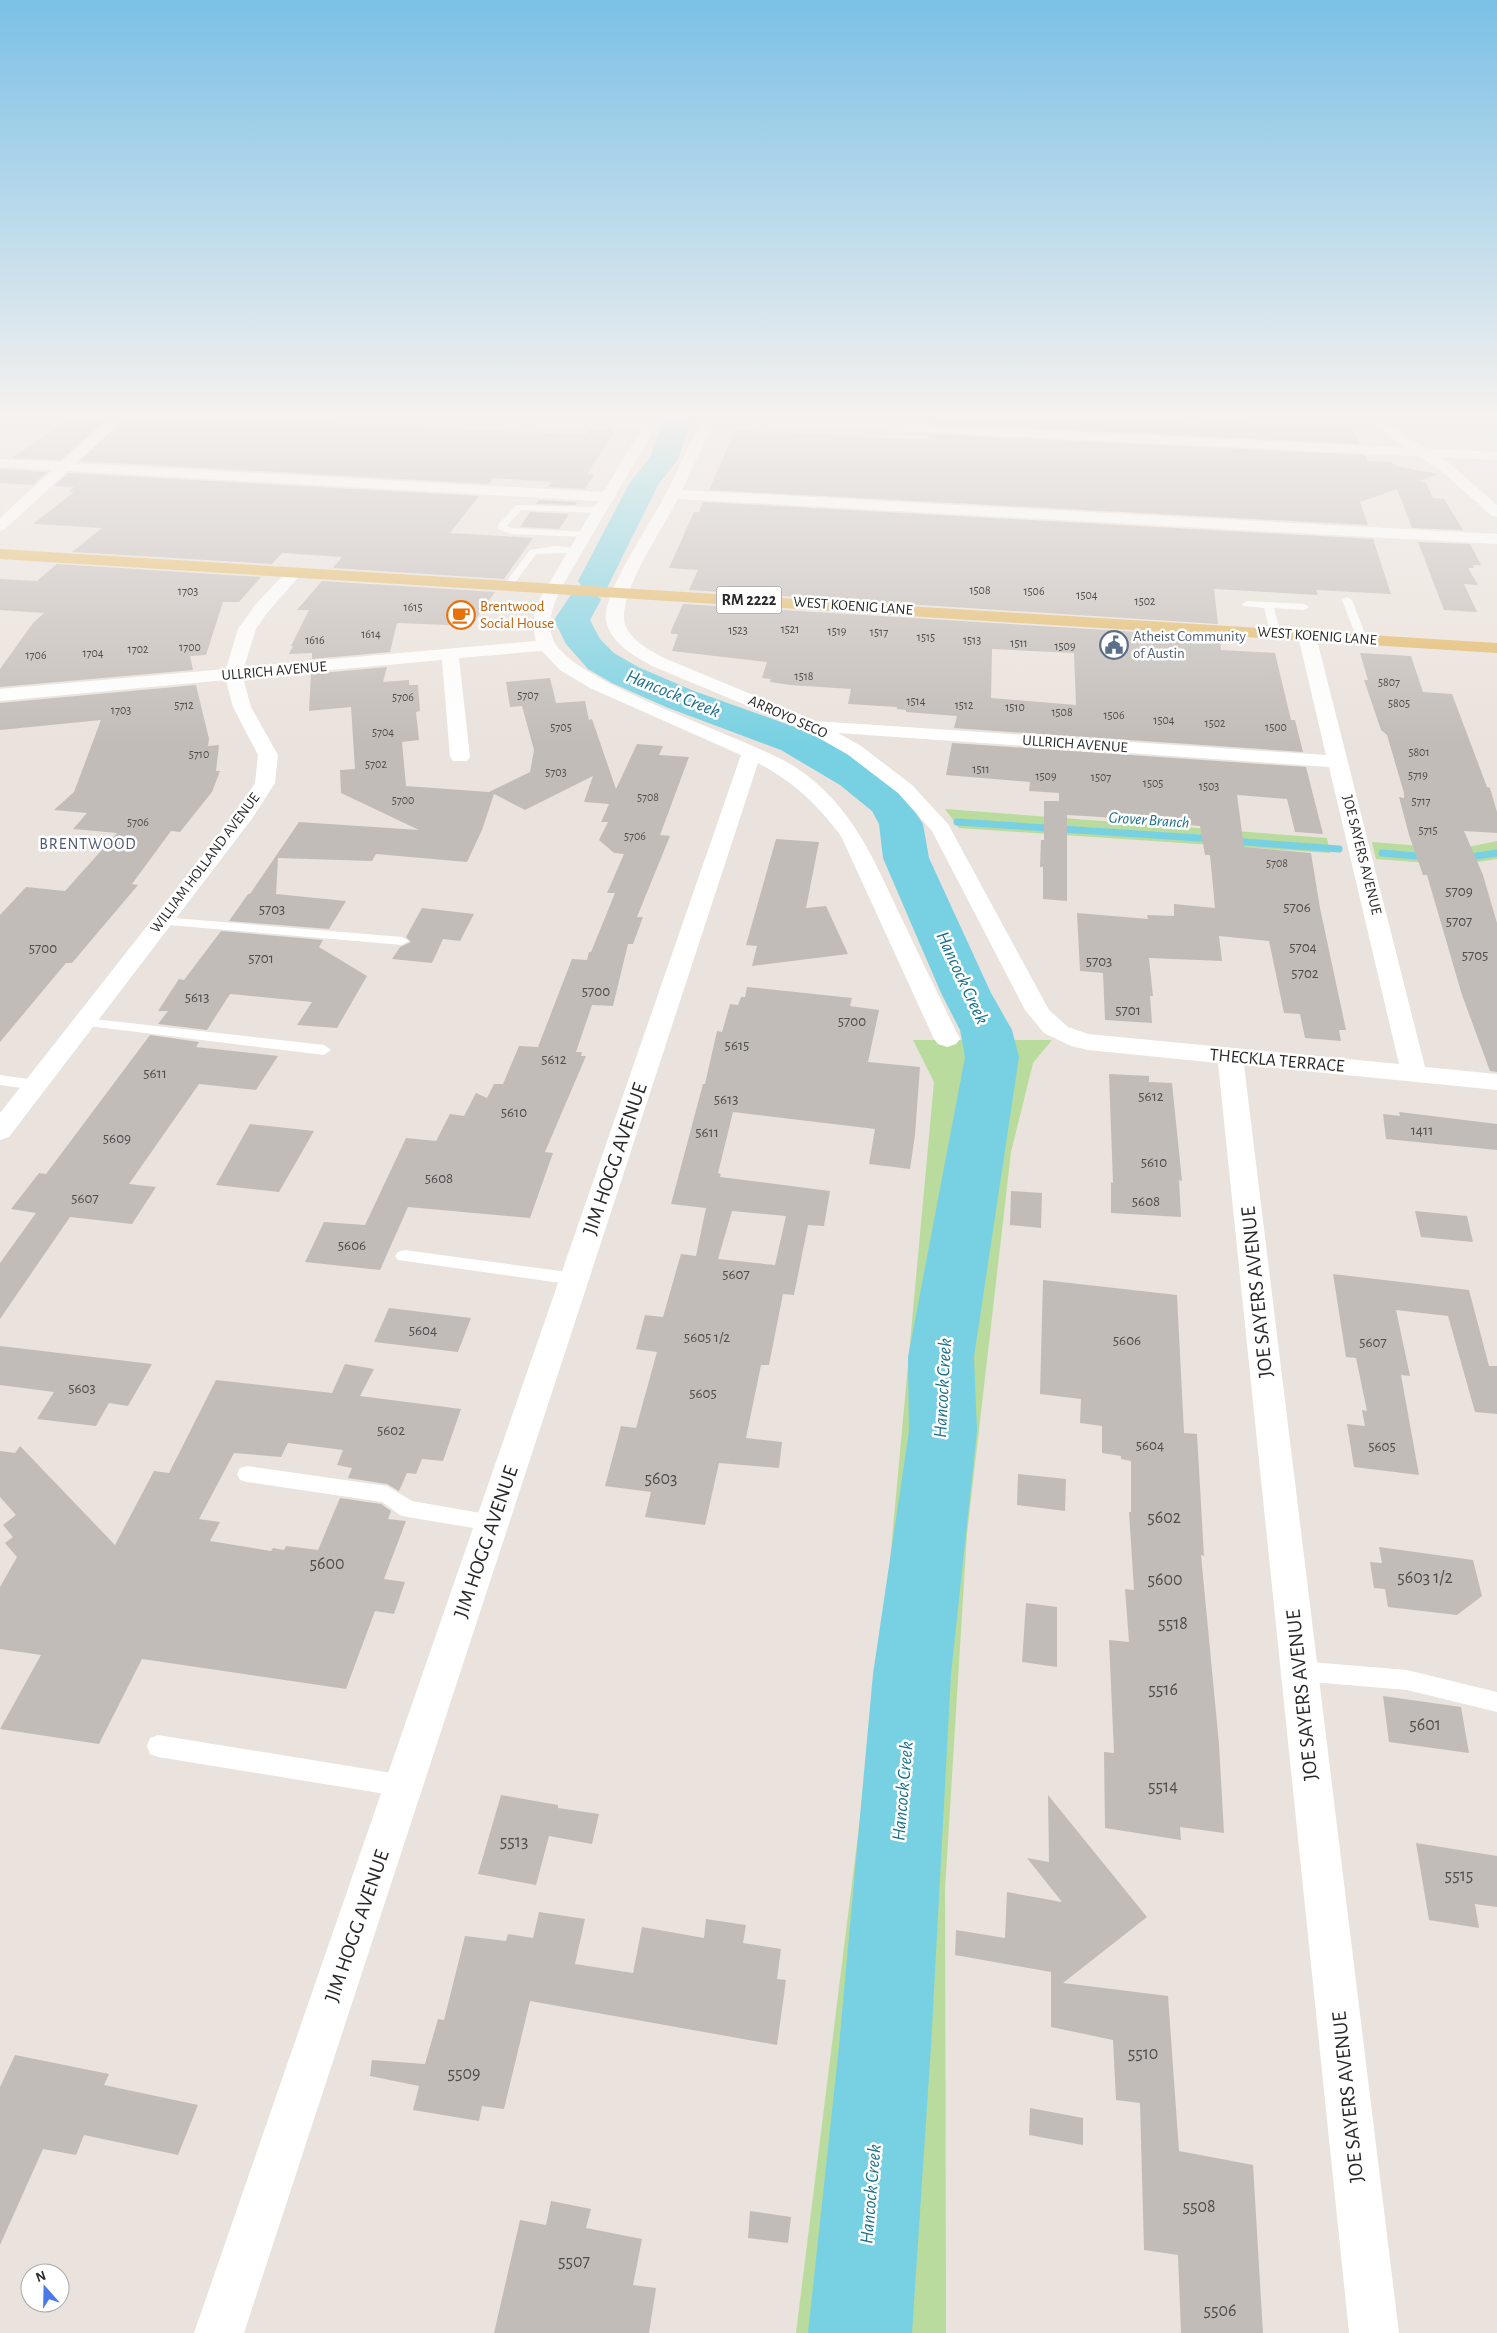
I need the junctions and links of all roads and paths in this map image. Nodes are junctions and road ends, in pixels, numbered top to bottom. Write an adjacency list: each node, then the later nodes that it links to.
1 (501, 527): 5 (lane)
2 (590, 527): 5 (street)
3 (656, 527): 12 (street, ARROYO SECO)
4 (1275, 527): 6 (street)
5 (586, 534): 7 (street)
6 (1497, 539)
7 (576, 551): 10 (lane); 11 (street)
8 (0, 554): 9 (main road, WEST KOENIG LANE / RM 2222)
9 (294, 573): 10 (main road, WEST KOENIG LANE / RM 2222); 23 (street)
10 (509, 585): 11 (main road, WEST KOENIG LANE / RM 2222)
11 (553, 588): 12 (main road, WEST KOENIG LANE / RM 2222); 20 (street)
12 (621, 592): 17 (main road, WEST KOENIG LANE / RM 2222); 25 (street, ARROYO SECO)
13 (1347, 600): 19 (lane)
14 (1248, 604): 15 (lane)
15 (1268, 605): 16 (lane); 17 (lane)
16 (1304, 607)
17 (1276, 634): 18 (main road, WEST KOENIG LANE / RM 2222)
18 (1308, 636): 19 (main road, WEST KOENIG LANE / RM 2222); 28 (street, JOE SAYERS AVENUE)
19 (1362, 639): 21 (main road, WEST KOENIG LANE / RM 2222)
20 (547, 645): 22 (street, ULLRICH AVENUE); 26 (street)
21 (1497, 648)
22 (450, 656): 23 (street, ULLRICH AVENUE); 27 (street)
23 (233, 674): 24 (street, ULLRICH AVENUE); 29 (street, WILLIAM HOLLAND AVENUE)
24 (0, 695)
25 (810, 725): 28 (street, ULLRICH AVENUE); 32 (street, ARROYO SECO)
26 (752, 752): 33 (street); 42 (street, JIM HOGG AVENUE)
27 (460, 756)
28 (1339, 762): 36 (street, JOE SAYERS AVENUE)
29 (162, 921): 30 (lane); 31 (street, WILLIAM HOLLAND AVENUE)
30 (402, 941)
31 (84, 1022): 34 (lane); 39 (street, WILLIAM HOLLAND AVENUE)
32 (1058, 1032): 35 (street, THECKLA TERRACE)
33 (947, 1039)
34 (324, 1050)
35 (1230, 1057): 36 (street, THECKLA TERRACE); 45 (street, JOE SAYERS AVENUE)
36 (1414, 1074): 38 (street, THECKLA TERRACE)
37 (0, 1080): 39 (lane)
38 (1497, 1082)
39 (36, 1085): 40 (street, WILLIAM HOLLAND AVENUE)
40 (0, 1131)
41 (404, 1256): 42 (lane)
42 (575, 1279): 44 (street, JIM HOGG AVENUE)
43 (247, 1474): 44 (lane)
44 (492, 1523): 48 (street, JIM HOGG AVENUE)
45 (1300, 1670): 46 (lane); 50 (street, JOE SAYERS AVENUE)
46 (1497, 1702)
47 (158, 1746): 48 (lane)
48 (404, 1786): 49 (street, JIM HOGG AVENUE)
49 (220, 2333)
50 (1374, 2333)

